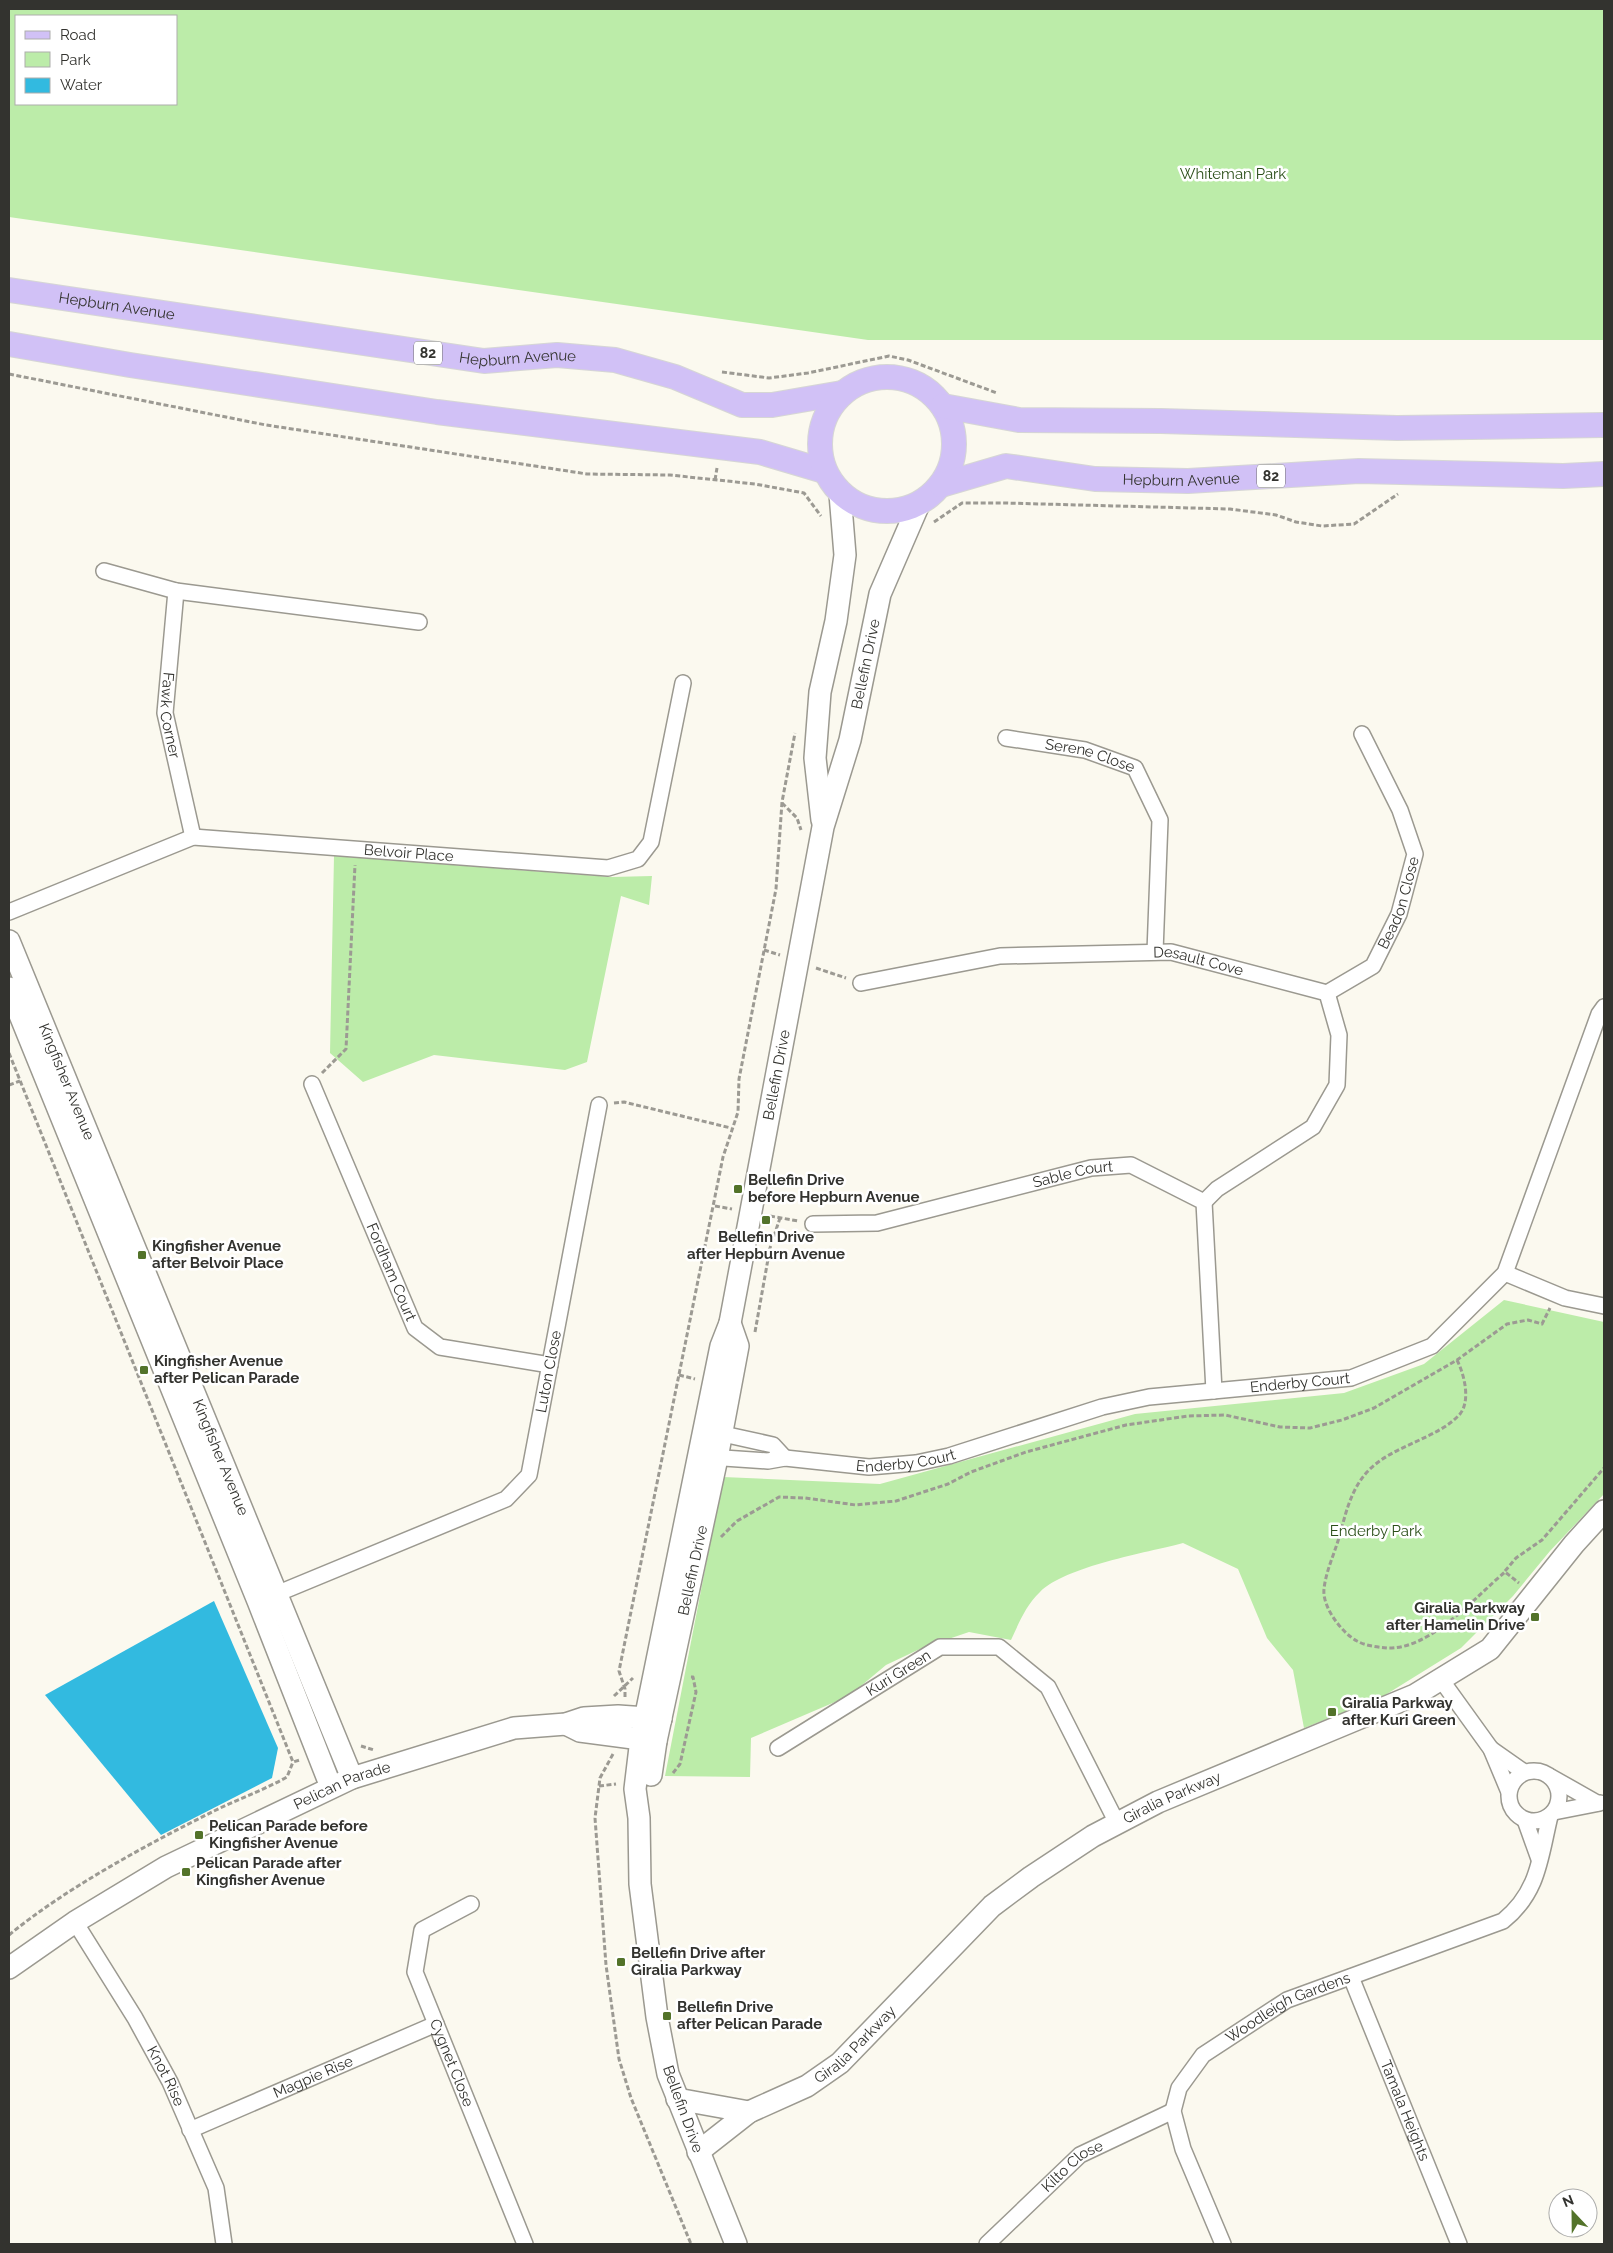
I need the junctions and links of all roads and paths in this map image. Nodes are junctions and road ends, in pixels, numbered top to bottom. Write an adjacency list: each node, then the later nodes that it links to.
1 (9, 290): 5 (main road, Hepburn Avenue / 82)
2 (9, 344): 9 (main road)
3 (716, 371): 6 (path)
4 (9, 374): 15 (path)
5 (842, 393): 7 (main road, 82); 9 (main road, 82)
6 (1005, 395)
7 (943, 406): 8 (main road); 11 (main road, 82)
8 (1604, 425)
9 (824, 471): 13 (main road, 82)
10 (1604, 474): 11 (main road, Hepburn Avenue / 82)
11 (941, 485): 14 (main road, 82)
12 (1403, 490): 16 (path)
13 (840, 494): 14 (main road, 82); 23 (street, Bellefin Drive)
14 (919, 504): 23 (street, Bellefin Drive)
15 (823, 518)
16 (931, 527)
17 (104, 571): 18 (street)
18 (176, 592): 19 (street); 24 (street, Fawk Corner)
19 (420, 622)
20 (683, 683): 25 (street, Belvoir Place)
21 (1362, 734): 32 (street, Beadon Close)
22 (1006, 738): 28 (street, Serene Close)
23 (823, 827): 29 (street, Bellefin Drive)
24 (192, 837): 25 (street, Belvoir Place); 26 (street, Belvoir Place)
25 (356, 850): 35 (path)
26 (9, 912)
27 (9, 941): 55 (street, Kingfisher Avenue)
28 (1155, 952): 30 (street, Desault Cove); 32 (street, Desault Cove)
29 (798, 961): 30 (path); 39 (street, Bellefin Drive)
30 (861, 983)
31 (9, 988): 55 (street, Kingfisher Avenue)
32 (1327, 993): 38 (street)
33 (1604, 1007): 41 (street, Enderby Court)
34 (9, 1053): 69 (path)
35 (312, 1084): 45 (street, Fordham Court)
36 (599, 1105): 37 (path); 45 (street, Luton Close)
37 (731, 1128)
38 (1204, 1202): 40 (street, Sable Court); 46 (street)
39 (750, 1212): 40 (path); 47 (street, Bellefin Drive)
40 (813, 1224)
41 (1505, 1273): 42 (street); 46 (street, Enderby Court)
42 (1557, 1295): 43 (street); 44 (path)
43 (1604, 1306)
44 (1457, 1360): 52 (path); 53 (path)
45 (550, 1365): 55 (street, Luton Close)
46 (1214, 1391): 49 (street, Enderby Court)
47 (713, 1431): 48 (street, Bellefin Drive); 49 (street, Enderby Court)
48 (708, 1457): 49 (street, Enderby Court); 57 (street, Bellefin Drive)
49 (785, 1458)
50 (1604, 1468): 53 (path)
51 (1604, 1511): 54 (street, Giralia Parkway)
52 (717, 1541)
53 (1502, 1574): 54 (path)
54 (1533, 1595): 59 (street, Giralia Parkway)
55 (266, 1598): 64 (street, Kingfisher Avenue); 68 (street, Kingfisher Avenue)
56 (693, 1669): 58 (path)
57 (662, 1675): 58 (path); 60 (path); 61 (street, Bellefin Drive)
58 (693, 1677): 73 (path)
59 (1442, 1681): 66 (street); 80 (street, Giralia Parkway)
60 (611, 1698)
61 (653, 1718): 62 (street, Pelican Parade); 63 (street, Bellefin Drive)
62 (566, 1724): 63 (street, Pelican Parade); 72 (street, Pelican Parade)
63 (649, 1740): 73 (street, Bellefin Drive)
64 (338, 1744): 67 (path); 72 (street, Kingfisher Avenue)
65 (778, 1748): 80 (street, Kuri Green)
66 (1491, 1749): 70 (street); 76 (street)
67 (379, 1751)
68 (317, 1753): 69 (path); 75 (street, Kingfisher Avenue)
69 (293, 1762): 84 (path)
70 (1524, 1772): 71 (street); 76 (street)
71 (1551, 1777): 77 (street); 78 (street)
72 (352, 1778): 75 (street, Pelican Parade)
73 (643, 1782): 74 (path); 88 (street, Bellefin Drive)
74 (599, 1786)
75 (330, 1787): 83 (street, Pelican Parade)
76 (1508, 1792): 79 (street)
77 (1601, 1803): 78 (street)
78 (1552, 1814): 79 (street); 81 (street, Woodleigh Gardens)
79 (1525, 1820): 81 (street)
80 (1117, 1823): 90 (street, Giralia Parkway)
81 (1540, 1860): 86 (street, Woodleigh Gardens)
82 (471, 1904): 87 (street, Cygnet Close)
83 (75, 1922): 85 (street, Pelican Parade); 91 (street, Knot Rise)
84 (9, 1935)
85 (9, 1968)
86 (1351, 1977): 89 (street, Woodleigh Gardens); 98 (street, Tamala Heights)
87 (436, 2024): 91 (street, Magpie Rise); 94 (street, Cygnet Close)
88 (677, 2099): 90 (street); 92 (street, Bellefin Drive)
89 (1173, 2111): 96 (street, Kilto Close); 97 (street)
90 (749, 2112): 92 (street, Giralia Parkway)
91 (190, 2130): 93 (street, Knot Rise)
92 (698, 2152): 95 (street, Bellefin Drive)
93 (224, 2244)
94 (525, 2244)
95 (736, 2244)
96 (987, 2244)
97 (1223, 2244)
98 (1459, 2244)

